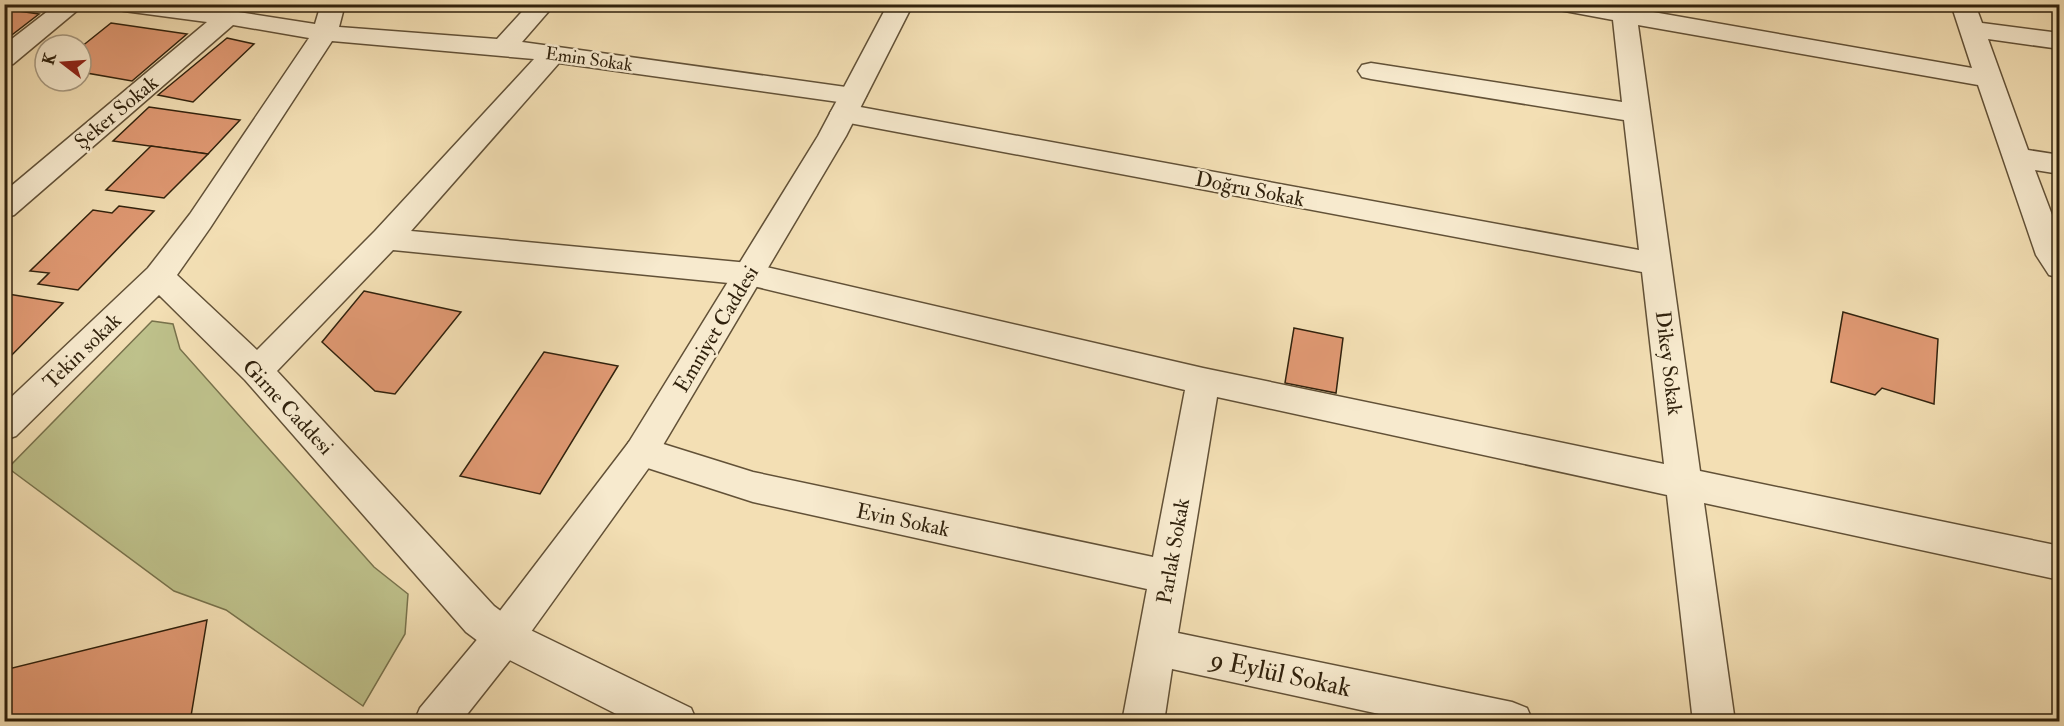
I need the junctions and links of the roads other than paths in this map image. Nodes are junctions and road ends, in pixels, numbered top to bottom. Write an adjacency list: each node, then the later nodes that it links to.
1 (73, 4): 13 (street)
2 (124, 4): 8 (street, Emin Sokak)
3 (543, 4): 11 (street)
4 (901, 4): 16 (street, Emniyet Caddesi)
5 (1563, 4): 6 (street)
6 (1624, 10): 15 (street); 17 (street, Dikey Sokak)
7 (1967, 16): 10 (street); 15 (street)
8 (228, 17): 9 (street, Emin Sokak); 20 (street, Şeker Sokak)
9 (329, 19): 11 (street, Emin Sokak); 25 (street)
10 (2060, 42)
11 (503, 47): 12 (street, Emin Sokak)
12 (553, 54): 16 (street, Emin Sokak); 21 (street)
13 (4, 58)
14 (1371, 71): 17 (street)
15 (1989, 78): 18 (street)
16 (848, 105): 22 (street, Doğru Sokak); 24 (street, Emniyet Caddesi)
17 (1637, 113): 22 (street, Dikey Sokak)
18 (2017, 156): 19 (street); 23 (street)
19 (2060, 165)
20 (4, 208)
21 (386, 239): 24 (street); 26 (street)
22 (1656, 264): 30 (street, Dikey Sokak)
23 (2060, 267)
24 (749, 274): 27 (street); 29 (street, Emniyet Caddesi)
25 (159, 276): 26 (street, Girne Caddesi); 28 (street, Tekin sokak)
26 (257, 371): 33 (street, Girne Caddesi)
27 (1203, 381): 30 (street); 32 (street, Parlak Sokak)
28 (4, 426)
29 (641, 452): 32 (street, Evin Sokak); 33 (street, Emniyet Caddesi)
30 (1684, 484): 31 (street); 39 (street, Dikey Sokak)
31 (2060, 563)
32 (1168, 577): 34 (street, Parlak Sokak)
33 (504, 637): 35 (street); 36 (street, Girne Caddesi)
34 (1156, 646): 37 (street, Parlak Sokak); 38 (street, 9 Eylül Sokak)
35 (435, 722)
36 (676, 722)
37 (1143, 722)
38 (1512, 722)
39 (1714, 722)

